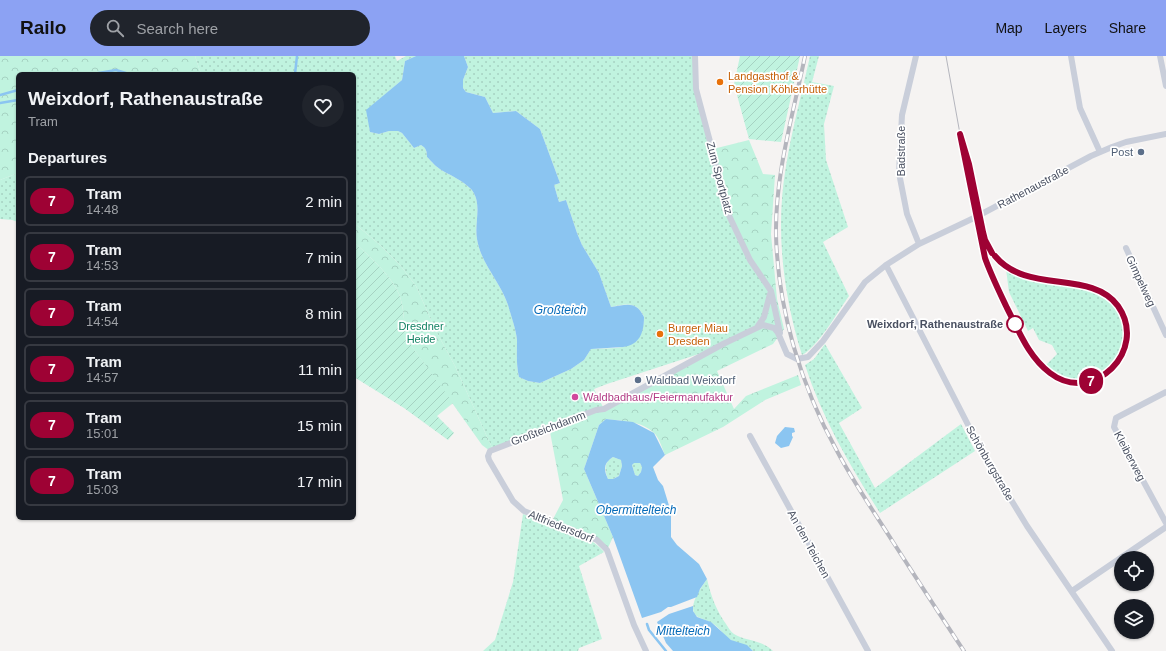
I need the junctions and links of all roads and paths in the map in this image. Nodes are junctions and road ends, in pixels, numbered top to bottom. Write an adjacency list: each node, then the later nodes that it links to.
1 (695, 56): 11 (street, Zum Sportplatz)
2 (916, 56): 8 (street, Badstraße)
3 (1072, 56): 7 (street)
4 (1160, 56): 5 (street)
5 (1166, 86)
6 (1166, 134): 7 (street, Rathenaustraße)
7 (1100, 152): 8 (street, Rathenaustraße)
8 (919, 244): 10 (street, Rathenaustraße)
9 (1126, 248): 13 (street, Gimpelweg)
10 (886, 265): 15 (street, Rathenaustraße); 21 (street, Schönburgstraße)
11 (771, 291): 12 (street); 14 (street, Zum Sportplatz)
12 (754, 329): 14 (street, Großteichdamm); 18 (street, Großteichdamm)
13 (1166, 335)
14 (782, 341): 15 (street, Großteichdamm)
15 (808, 357)
16 (1166, 392): 19 (street, Kleiberweg)
17 (750, 436): 23 (street, An den Teichen)
18 (490, 451): 22 (street, Altfriedersdorf)
19 (1166, 522)
20 (1166, 528): 21 (street)
21 (1072, 591): 24 (street, Schönburgstraße)
22 (646, 651)
23 (868, 651)
24 (1112, 651)

